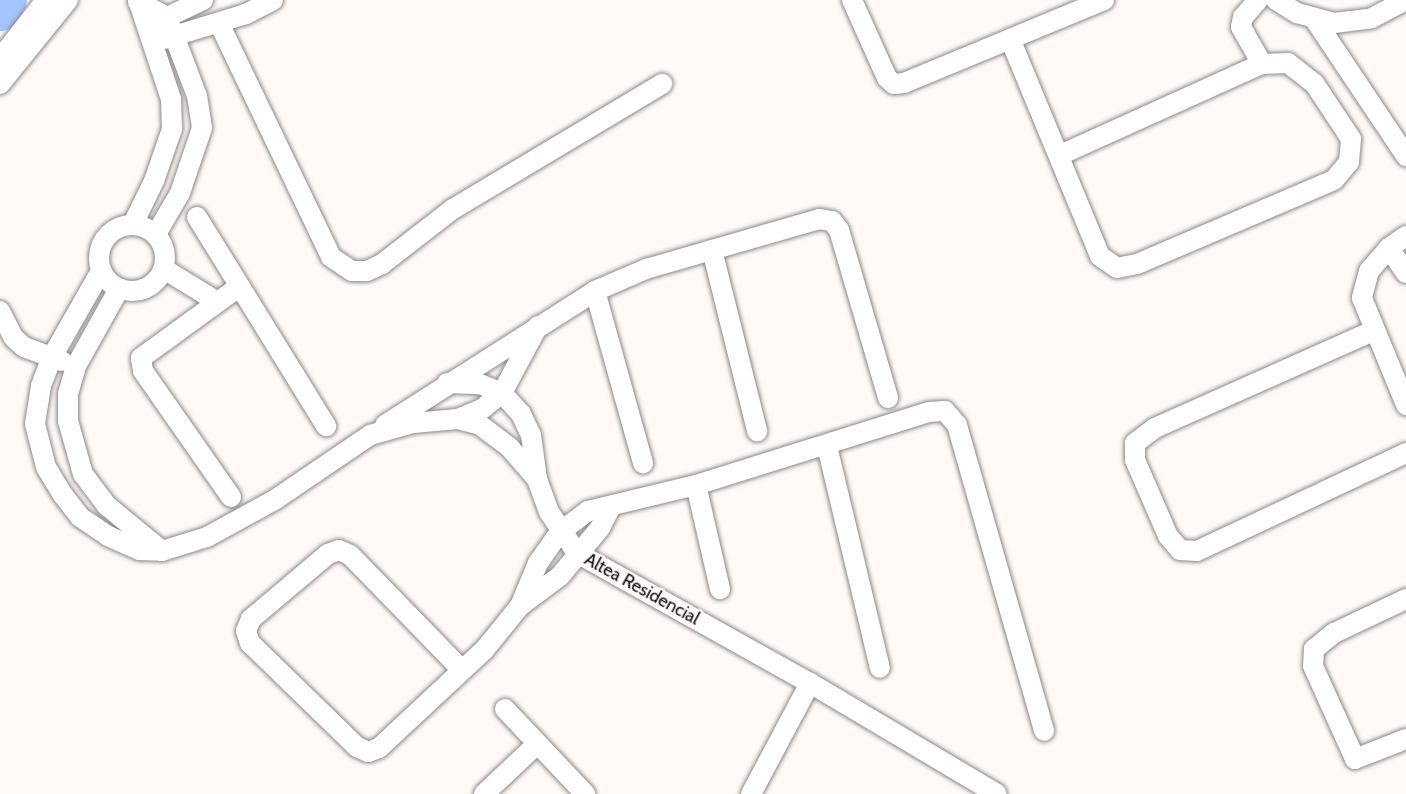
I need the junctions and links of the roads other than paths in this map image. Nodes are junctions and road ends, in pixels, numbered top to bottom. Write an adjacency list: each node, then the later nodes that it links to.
1 (46, 0): 17 (street)
2 (68, 0): 19 (street)
3 (203, 0): 11 (street)
4 (273, 0): 13 (street)
5 (852, 0): 16 (street)
6 (1104, 0): 16 (street)
7 (1257, 0): 18 (street)
8 (1276, 0): 12 (street)
9 (1406, 0): 12 (street)
10 (138, 1): 11 (street); 14 (street)
11 (167, 17): 14 (street); 15 (street)
12 (1315, 20): 22 (street)
13 (219, 23): 15 (street); 20 (street)
14 (149, 34): 15 (street); 24 (street)
15 (176, 36): 25 (street)
16 (1010, 39): 21 (street)
17 (0, 59)
18 (1262, 64): 21 (street); 21 (street)
19 (0, 84)
20 (662, 84)
21 (1060, 155)
22 (1406, 156)
23 (197, 217): 32 (street)
24 (133, 224): 25 (street); 30 (street)
25 (156, 234): 29 (street)
26 (1406, 236): 27 (street)
27 (1389, 248): 31 (street); 38 (street)
28 (712, 250): 34 (street); 43 (street); 47 (street)
29 (164, 269): 33 (street); 35 (street)
30 (101, 271): 33 (street); 39 (street, Altea Residencial)
31 (1406, 273)
32 (240, 286): 35 (street); 46 (street)
33 (119, 289): 40 (street)
34 (595, 291): 37 (street); 51 (street)
35 (216, 301): 54 (street)
36 (0, 311): 39 (street)
37 (538, 326): 41 (street); 42 (street)
38 (1373, 331): 44 (street); 50 (street)
39 (52, 357): 40 (street); 57 (street, Altea Residencial)
40 (76, 366): 57 (street)
41 (447, 383): 42 (street); 48 (street)
42 (501, 393): 45 (street); 52 (street)
43 (888, 398)
44 (1406, 405)
45 (458, 419): 48 (street, Altea Residencial); 52 (street, Altea Residencial)
46 (326, 426)
47 (757, 431)
48 (370, 435): 57 (street, Altea Residencial)
49 (827, 446): 53 (street); 62 (street); 66 (street)
50 (1406, 453)
51 (643, 464)
52 (537, 479): 56 (street, Altea Residencial)
53 (696, 485): 55 (street); 59 (street)
54 (231, 497)
55 (610, 508): 56 (street); 58 (street)
56 (560, 532): 58 (street, Altea Residencial); 61 (street)
57 (162, 551)
58 (577, 553): 61 (street); 64 (street, Altea Residencial)
59 (720, 589)
60 (1406, 599): 67 (street)
61 (520, 606): 63 (street)
62 (880, 668)
63 (461, 669): 63 (street)
64 (810, 683): 71 (street); 72 (street, Altea Residencial)
65 (504, 709): 68 (street)
66 (1044, 731)
67 (1406, 740)
68 (537, 744): 69 (street); 70 (street)
69 (484, 794)
70 (585, 794)
71 (751, 794)
72 (997, 794)

